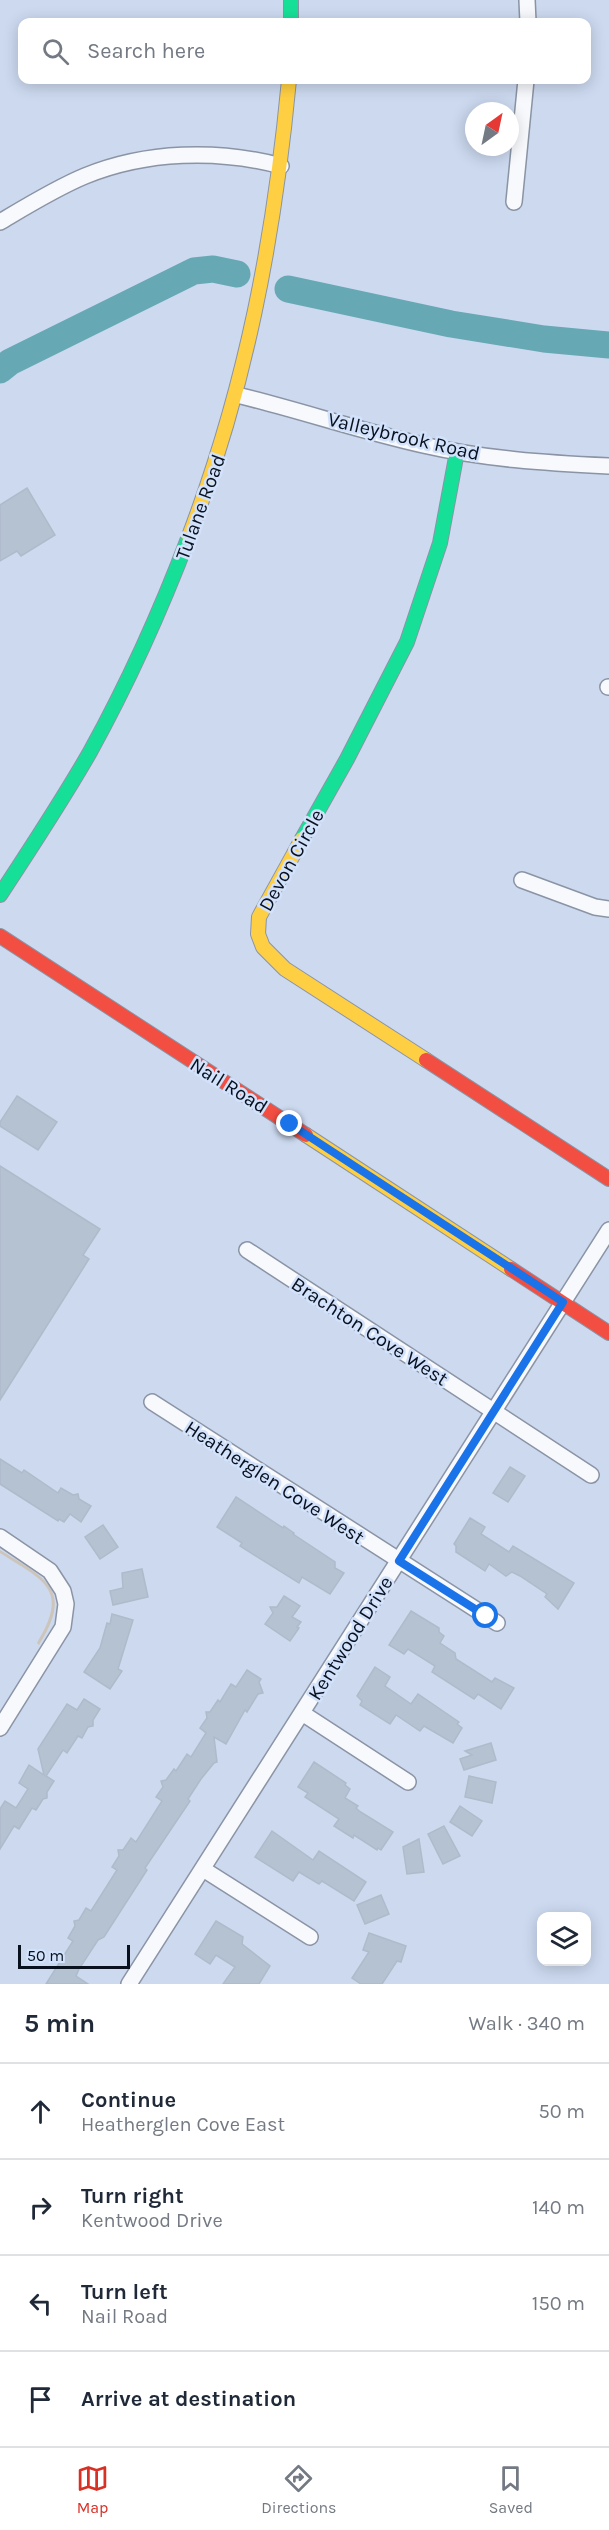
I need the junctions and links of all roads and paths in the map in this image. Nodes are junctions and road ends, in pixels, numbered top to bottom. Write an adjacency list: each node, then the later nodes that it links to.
1 (291, 0): 3 (street)
2 (527, 0): 4 (street)
3 (291, 18)
4 (528, 18)
5 (289, 84): 7 (street, Tulane Road)
6 (526, 84): 8 (street)
7 (281, 166): 9 (street); 10 (street, Tulane Road)
8 (514, 202)
9 (0, 222)
10 (237, 394): 11 (street, Valleybrook Road); 14 (street, Tulane Road)
11 (457, 452): 12 (street, Valleybrook Road); 17 (street, Devon Circle)
12 (609, 466)
13 (522, 880): 15 (street)
14 (0, 896)
15 (609, 909)
16 (0, 936): 20 (street, Nail Road)
17 (609, 1179)
18 (609, 1230): 20 (street, Kentwood Drive)
19 (247, 1250): 23 (street, Brachton Cove West)
20 (563, 1302): 21 (street, Nail Road); 23 (street, Kentwood Drive)
21 (609, 1333)
22 (152, 1402): 26 (street, Heatherglen Cove West)
23 (493, 1412): 24 (street, Brachton Cove West); 26 (street, Kentwood Drive)
24 (591, 1475)
25 (0, 1537): 29 (street)
26 (399, 1561): 27 (street, Heatherglen Cove West); 28 (street, Kentwood Drive)
27 (497, 1623)
28 (302, 1713): 30 (street); 31 (street, Kentwood Drive)
29 (0, 1728)
30 (408, 1782)
31 (203, 1869): 32 (street); 33 (street, Kentwood Drive)
32 (310, 1937)
33 (129, 1984)

